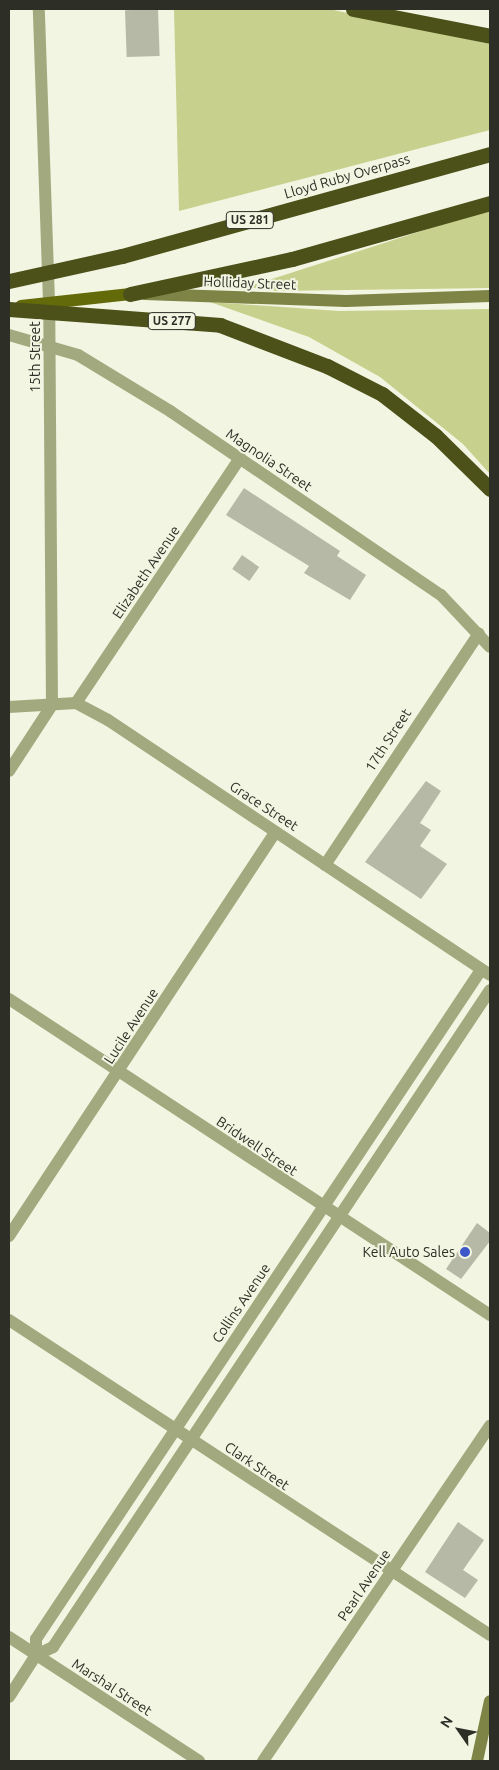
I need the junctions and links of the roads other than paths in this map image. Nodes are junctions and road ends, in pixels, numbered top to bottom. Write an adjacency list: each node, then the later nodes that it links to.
1 (39, 9): 9 (street, 15th Street)
2 (359, 10): 3 (highway)
3 (490, 36)
4 (490, 154): 6 (highway, Lloyd Ruby Overpass / US 281, bridge)
5 (490, 203): 7 (highway)
6 (9, 281)
7 (130, 294): 8 (main road, Holliday Street); 9 (main road, Holliday Street)
8 (490, 296)
9 (49, 302): 10 (main road, Holliday Street); 12 (street, 15th Street)
10 (9, 308): 14 (highway, US 277, bridge)
11 (9, 335): 12 (street, Magnolia Street)
12 (50, 344): 13 (street, Magnolia Street); 18 (street, 15th Street)
13 (240, 458): 15 (street, Magnolia Street); 17 (street, Elizabeth Avenue)
14 (490, 489)
15 (479, 632): 16 (street, Magnolia Street); 22 (street, 17th Street)
16 (490, 647)
17 (76, 703): 18 (street); 21 (street, Grace Street)
18 (52, 705): 19 (street); 20 (street)
19 (9, 707)
20 (9, 771)
21 (275, 832): 22 (street, Grace Street); 26 (street, Lucile Avenue)
22 (325, 865): 23 (street, Grace Street)
23 (485, 972): 27 (street, Collins Avenue)
24 (490, 990): 28 (street, Collins Avenue)
25 (9, 999): 26 (street, Bridwell Street)
26 (119, 1072): 27 (street, Bridwell Street); 29 (street, Lucile Avenue)
27 (323, 1208): 28 (street, Bridwell Street); 33 (street, Collins Avenue)
28 (340, 1219): 30 (street, Bridwell Street); 35 (street, Collins Avenue)
29 (9, 1236)
30 (490, 1315)
31 (9, 1320): 33 (street, Clark Street)
32 (490, 1426): 34 (street, Pearl Avenue)
33 (175, 1429): 35 (street, Clark Street); 39 (street, Collins Avenue)
34 (485, 1439): 36 (street, Pearl Avenue)
35 (192, 1440): 36 (street, Clark Street); 39 (street, Collins Avenue)
36 (391, 1570): 37 (street, Clark Street); 43 (street, Pearl Avenue)
37 (490, 1636)
38 (9, 1637): 39 (street, Marshal Street)
39 (36, 1655): 40 (street, Collins Avenue); 42 (street, Marshal Street)
40 (9, 1696)
41 (490, 1701): 44 (main road)
42 (199, 1761)
43 (263, 1761)
44 (477, 1761)

